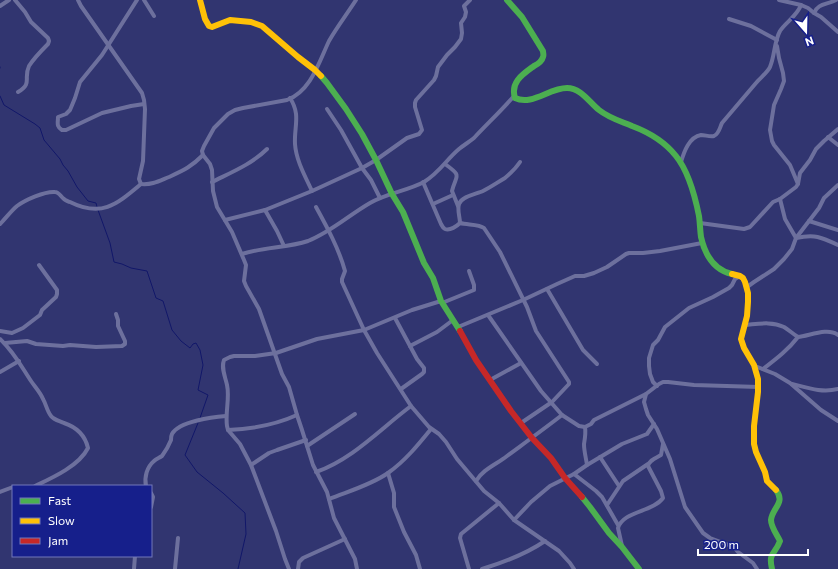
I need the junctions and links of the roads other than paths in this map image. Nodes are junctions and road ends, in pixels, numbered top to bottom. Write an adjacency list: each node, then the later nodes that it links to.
1 (9, 0): 13 (street)
2 (15, 0): 21 (street)
3 (78, 0): 19 (street)
4 (137, 0): 19 (street)
5 (144, 0): 15 (street)
6 (200, 0): 20 (street)
7 (356, 0): 20 (street)
8 (470, 0): 31 (street)
9 (507, 0): 22 (street)
10 (778, 0): 12 (street)
11 (835, 0): 14 (street)
12 (801, 5): 14 (street); 18 (street)
13 (0, 6)
14 (814, 13): 17 (street)
15 (154, 16)
16 (729, 19): 18 (street)
17 (838, 32)
18 (776, 41): 33 (street); 39 (street)
19 (108, 45): 24 (street); 24 (street)
20 (315, 70): 23 (street); 31 (street)
21 (18, 92)
22 (514, 96): 33 (street); 34 (street)
23 (290, 98): 30 (street); 41 (street)
24 (144, 104): 38 (street)
25 (326, 109): 35 (street)
26 (838, 129): 27 (street)
27 (828, 137): 28 (street); 39 (street)
28 (838, 145)
29 (267, 149): 36 (street)
30 (204, 155): 36 (street); 38 (street)
31 (376, 160): 35 (street); 42 (street)
32 (520, 162): 48 (street)
33 (681, 162): 53 (street)
34 (445, 164): 37 (street); 43 (street)
35 (362, 168): 41 (street); 44 (street)
36 (212, 182): 50 (street)
37 (423, 182): 42 (street); 46 (street)
38 (142, 184): 54 (street)
39 (798, 184): 45 (street)
40 (838, 185): 51 (street)
41 (312, 191): 49 (street)
42 (392, 194): 44 (street); 68 (street)
43 (453, 195): 46 (street); 48 (street)
44 (380, 198): 55 (street)
45 (780, 199): 53 (street); 57 (street)
46 (433, 204): 52 (street)
47 (316, 207): 55 (street)
48 (459, 207): 52 (street)
49 (264, 210): 50 (street); 60 (street)
50 (225, 220): 61 (street)
51 (809, 221): 56 (street); 57 (street)
52 (460, 223): 67 (street)
53 (700, 223): 58 (street)
54 (0, 224)
55 (328, 230): 60 (street); 75 (street)
56 (838, 230)
57 (796, 238): 59 (street); 65 (street)
58 (702, 243): 64 (street); 66 (street)
59 (838, 245)
60 (284, 246): 61 (street)
61 (242, 254): 82 (street)
62 (38, 265): 76 (street)
63 (469, 271): 68 (street)
64 (740, 276): 65 (street); 91 (street)
65 (747, 287): 73 (street)
66 (547, 289): 67 (street); 85 (street)
67 (523, 300): 70 (street); 96 (street)
68 (441, 302): 71 (street); 72 (street)
69 (116, 314): 80 (street)
70 (488, 315): 74 (street); 84 (street)
71 (395, 318): 75 (street); 81 (street)
72 (453, 320): 74 (street); 81 (street)
73 (745, 325): 78 (street); 86 (street)
74 (458, 327): 89 (street)
75 (364, 330): 82 (street); 93 (street)
76 (0, 331)
77 (837, 333): 78 (street)
78 (798, 337): 87 (street)
79 (0, 339): 80 (street)
80 (5, 343): 83 (street)
81 (410, 346): 93 (street)
82 (276, 353): 99 (street); 101 (street)
83 (19, 360): 88 (street); 121 (street)
84 (521, 363): 89 (street); 96 (street)
85 (597, 364)
86 (755, 366): 87 (street); 92 (street)
87 (763, 369): 90 (street)
88 (0, 372)
89 (490, 380): 103 (street)
90 (790, 383): 94 (street); 102 (street)
91 (657, 386): 92 (street); 95 (street)
92 (759, 387): 150 (street)
93 (401, 389): 97 (street)
94 (838, 389)
95 (646, 394): 104 (street); 105 (street)
96 (552, 402): 100 (street); 103 (street)
97 (411, 406): 106 (street); 116 (street)
98 (355, 414): 111 (street)
99 (297, 415): 107 (street); 109 (street)
100 (562, 415): 105 (street); 108 (street)
101 (226, 416): 107 (street); 122 (street)
102 (838, 421)
103 (521, 423): 108 (street)
104 (654, 424): 110 (street); 112 (street)
105 (585, 427): 115 (street)
106 (431, 429): 117 (street); 120 (street)
107 (228, 430): 114 (street)
108 (532, 438): 119 (street); 120 (street)
109 (306, 440): 111 (street); 114 (street)
110 (663, 442): 113 (street); 149 (street)
111 (307, 446): 116 (street)
112 (600, 457): 115 (street); 123 (street)
113 (648, 464): 123 (street); 132 (street)
114 (251, 465): 141 (street)
115 (587, 465): 118 (street)
116 (316, 472): 127 (street)
117 (388, 473): 127 (street); 144 (street)
118 (574, 474): 119 (street); 130 (street)
119 (565, 478): 131 (street); 136 (street)
120 (476, 481): 128 (street)
121 (37, 485)
122 (146, 485)
123 (619, 486): 130 (street)
124 (12, 487): 125 (street)
125 (0, 492)
126 (152, 494): 129 (street)
127 (329, 499): 134 (street)
128 (499, 503): 131 (street); 145 (street)
129 (152, 504)
130 (607, 505): 132 (street)
131 (514, 520): 135 (street)
132 (618, 525): 136 (street)
133 (178, 538): 140 (street)
134 (344, 539): 142 (street); 143 (street)
135 (545, 541): 138 (street); 147 (street)
136 (622, 547): 148 (street)
137 (135, 557): 139 (street)
138 (495, 567): 146 (street)
139 (134, 569)
140 (175, 569)
141 (289, 569)
142 (298, 569)
143 (357, 569)
144 (420, 569)
145 (469, 569)
146 (482, 569)
147 (574, 569)
148 (638, 569)
149 (757, 569)
150 (772, 569)

